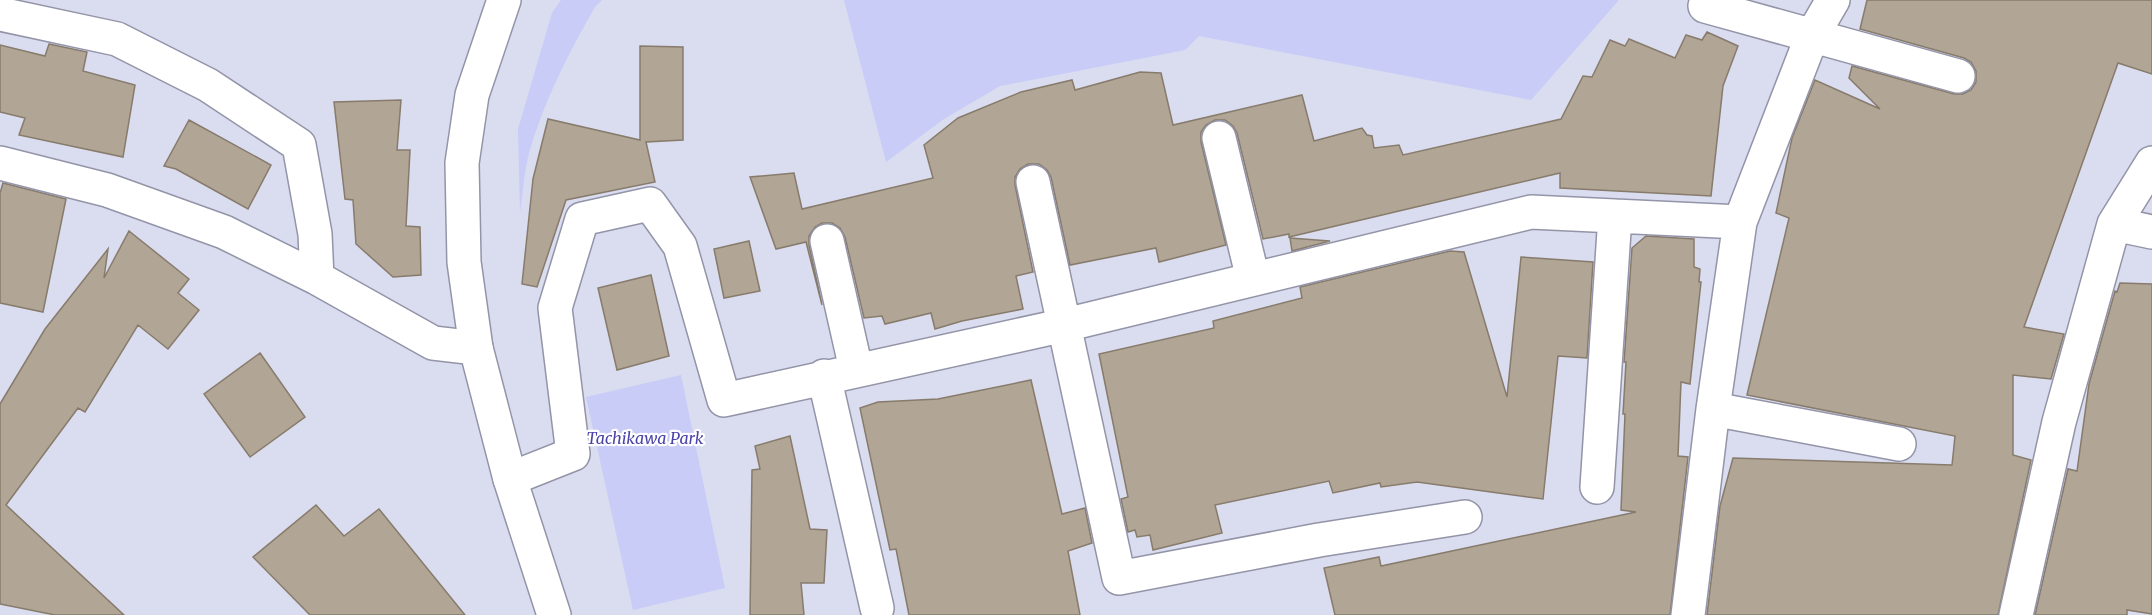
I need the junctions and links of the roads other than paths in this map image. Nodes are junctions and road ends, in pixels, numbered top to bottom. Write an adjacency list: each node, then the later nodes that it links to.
1 (504, 0): 19 (street)
2 (1833, 0): 5 (street)
3 (1705, 6): 5 (street)
4 (0, 14): 16 (street)
5 (1812, 36): 6 (street); 12 (street)
6 (1958, 76)
7 (1219, 138): 17 (street)
8 (0, 163): 16 (street)
9 (2152, 163): 13 (street)
10 (1033, 182): 18 (street)
11 (1615, 216): 12 (street); 17 (street); 25 (street)
12 (1740, 222): 22 (street)
13 (2114, 224): 14 (street); 30 (street)
14 (2152, 232)
15 (827, 240): 20 (street)
16 (317, 278): 19 (street)
17 (1253, 279): 18 (street)
18 (1065, 325): 20 (street); 26 (street)
19 (476, 348): 24 (street)
20 (856, 369): 21 (street)
21 (824, 376): 24 (street); 27 (street)
22 (1713, 410): 23 (street); 29 (street)
23 (1899, 444)
24 (510, 479): 28 (street)
25 (1598, 487)
26 (1466, 517)
27 (877, 608)
28 (554, 615)
29 (1688, 615)
30 (2016, 615)

